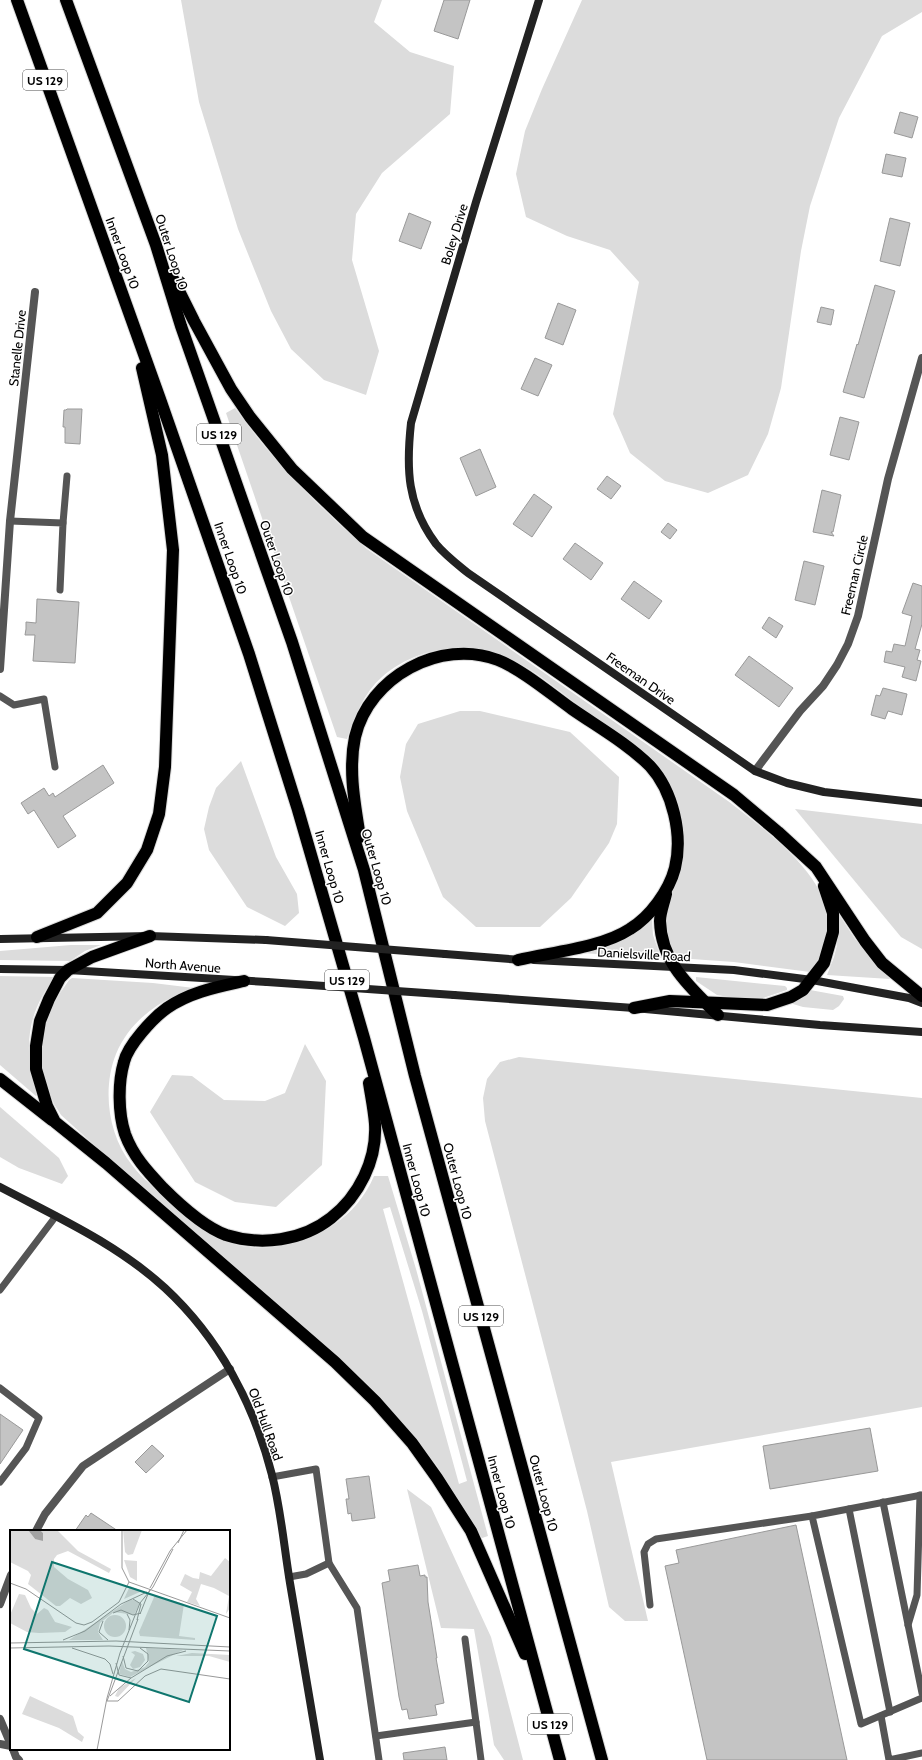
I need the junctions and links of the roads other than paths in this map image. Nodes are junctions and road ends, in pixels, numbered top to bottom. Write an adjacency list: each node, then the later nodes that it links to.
1 (17, 0): 5 (highway, Inner Loop 10 / US 129)
2 (66, 0): 4 (highway, Outer Loop 10 / US 129)
3 (539, 0): 9 (main road, Boley Drive)
4 (156, 245): 18 (highway); 19 (highway, Outer Loop 10 / US 129)
5 (116, 276): 22 (highway); 37 (highway, Inner Loop 10 / US 129)
6 (35, 292): 10 (street, Stanelle Drive)
7 (922, 358): 16 (street, Freeman Circle)
8 (68, 476): 11 (lane)
9 (408, 478): 16 (main road, Freeman Drive)
10 (10, 521): 11 (lane); 13 (street, Stanelle Drive)
11 (63, 522): 12 (lane)
12 (60, 590)
13 (0, 669)
14 (0, 696): 15 (lane)
15 (55, 767)
16 (755, 771): 17 (main road, Freeman Drive)
17 (922, 803)
18 (816, 867): 29 (highway); 31 (highway)
19 (364, 870): 20 (highway); 77 (highway, Outer Loop 10 / US 129)
20 (668, 885): 25 (highway); 26 (highway)
21 (150, 936): 22 (main road, North Avenue); 24 (main road, North Avenue, bridge); 28 (highway)
22 (37, 938): 23 (main road, North Avenue)
23 (0, 939)
24 (363, 948): 25 (main road, Danielsville Road, bridge)
25 (518, 960): 26 (main road, Danielsville Road)
26 (674, 967): 29 (main road, Danielsville Road); 32 (highway)
27 (0, 969): 28 (main road, North Avenue)
28 (68, 970): 30 (main road, North Avenue); 39 (highway)
29 (812, 980): 32 (highway); 33 (main road, Danielsville Road)
30 (244, 981): 34 (main road, North Avenue, bridge); 37 (highway)
31 (922, 996)
32 (705, 1003): 34 (highway); 35 (highway)
33 (922, 1003)
34 (634, 1008): 35 (main road)
35 (718, 1015): 36 (main road)
36 (922, 1032)
37 (364, 1038): 59 (highway, Inner Loop 10 / US 129)
38 (0, 1078): 39 (highway)
39 (55, 1122): 59 (highway)
40 (0, 1186): 41 (main road, Old Hull Road)
41 (56, 1216): 42 (lane); 43 (main road, Old Hull Road)
42 (0, 1290)
43 (230, 1369): 45 (main road, Old Hull Road); 51 (street)
44 (0, 1388): 46 (lane)
45 (272, 1477): 52 (lane); 53 (main road, Old Hull Road)
46 (0, 1482)
47 (921, 1495): 48 (lane); 57 (lane)
48 (883, 1502): 49 (lane); 57 (lane)
49 (849, 1509): 50 (lane); 62 (lane)
50 (812, 1516): 56 (lane); 63 (lane)
51 (37, 1530)
52 (328, 1563): 53 (lane); 66 (lane)
53 (289, 1577): 73 (main road, Old Hull Road)
54 (10, 1579): 55 (street)
55 (0, 1604)
56 (650, 1605)
57 (908, 1627): 60 (lane)
58 (465, 1639): 65 (lane)
59 (541, 1688): 76 (highway, Inner Loop 10 / US 129)
60 (922, 1693)
61 (922, 1698): 62 (lane)
62 (890, 1712): 63 (lane)
63 (881, 1716): 78 (lane)
64 (0, 1719): 68 (street)
65 (476, 1722): 66 (lane); 75 (lane)
66 (376, 1736): 74 (lane)
67 (0, 1744): 69 (street)
68 (10, 1744)
69 (10, 1746)
70 (14, 1750): 72 (street)
71 (922, 1753): 78 (lane)
72 (19, 1760)
73 (320, 1760)
74 (379, 1760)
75 (481, 1760)
76 (560, 1760)
77 (602, 1760)
78 (889, 1760)

